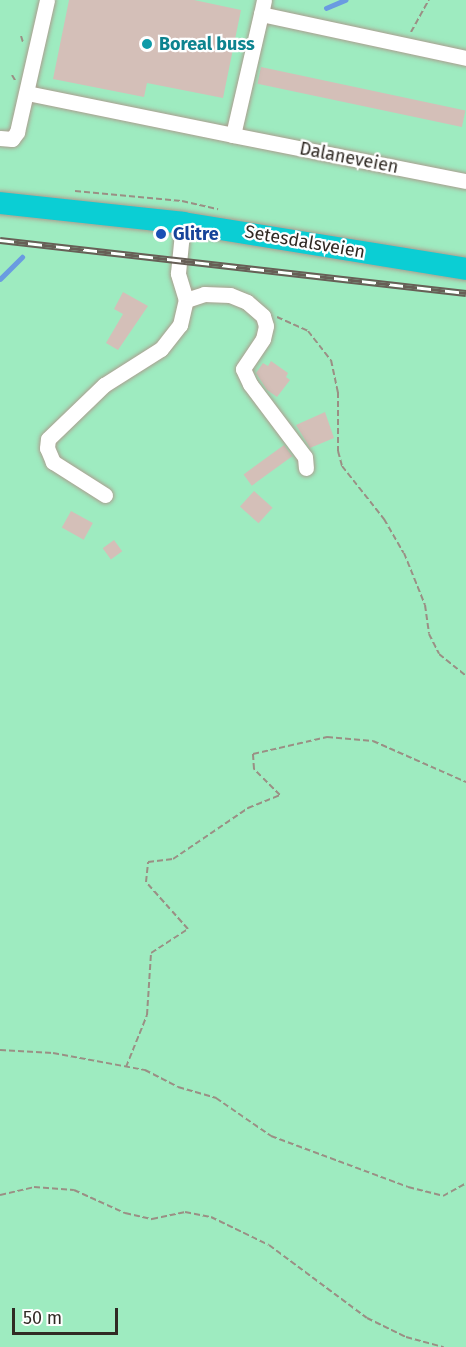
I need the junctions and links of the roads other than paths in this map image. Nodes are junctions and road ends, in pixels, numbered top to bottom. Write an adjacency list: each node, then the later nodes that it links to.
1 (47, 0): 4 (lane)
2 (262, 7): 3 (lane); 5 (lane)
3 (466, 58)
4 (27, 93): 5 (lane, Dalaneveien); 6 (lane)
5 (233, 135): 7 (lane, Dalaneveien)
6 (0, 138)
7 (466, 181)
8 (0, 203): 9 (highway, Setesdalsveien)
9 (183, 222): 10 (highway, Setesdalsveien); 11 (lane)
10 (466, 270)
11 (186, 300): 12 (lane); 13 (lane)
12 (306, 468)
13 (105, 495)

